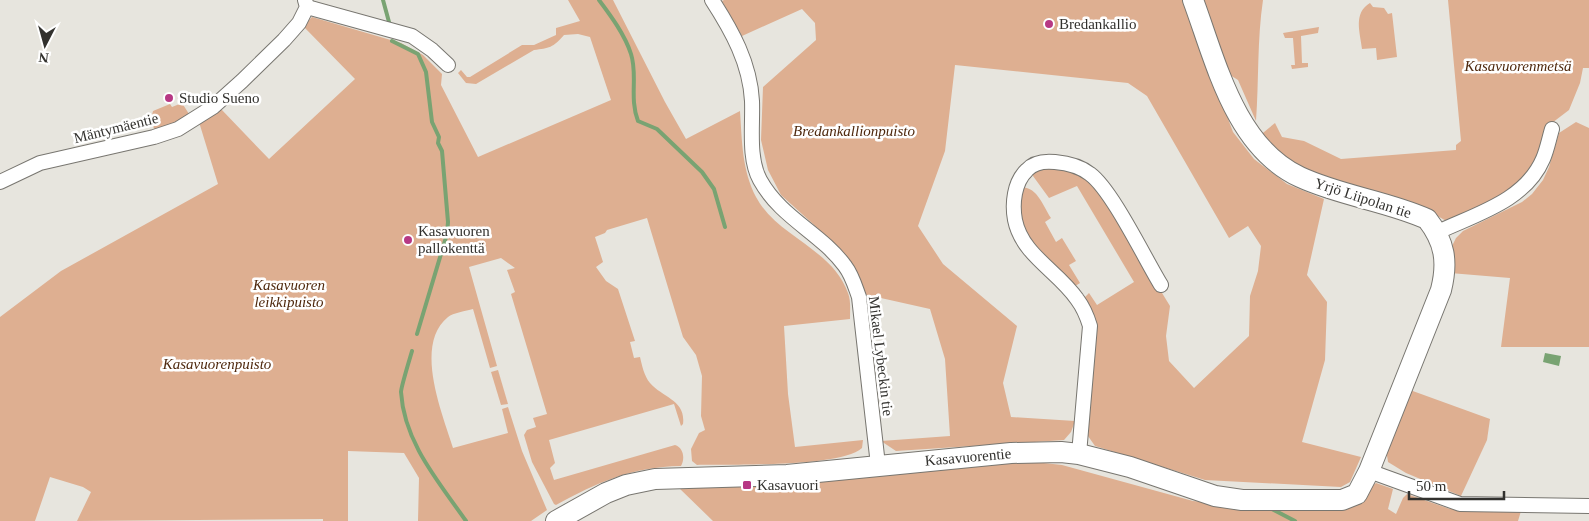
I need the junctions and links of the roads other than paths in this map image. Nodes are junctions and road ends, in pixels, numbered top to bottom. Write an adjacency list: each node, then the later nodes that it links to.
1 (712, 0): 10 (street, Mikael Lybeckin tie)
2 (1193, 0): 7 (street, Yrjö Liipolan tie)
3 (306, 3): 4 (street); 6 (street, Mäntymäentie)
4 (448, 65)
5 (1552, 129): 7 (street)
6 (0, 182)
7 (1438, 232): 11 (street)
8 (1161, 285): 9 (street)
9 (1079, 454): 10 (street, Kasavuorentie); 11 (street, Kasavuorentie)
10 (878, 465): 13 (street, Kasavuorentie)
11 (1369, 471): 12 (street)
12 (1589, 506)
13 (556, 521)

